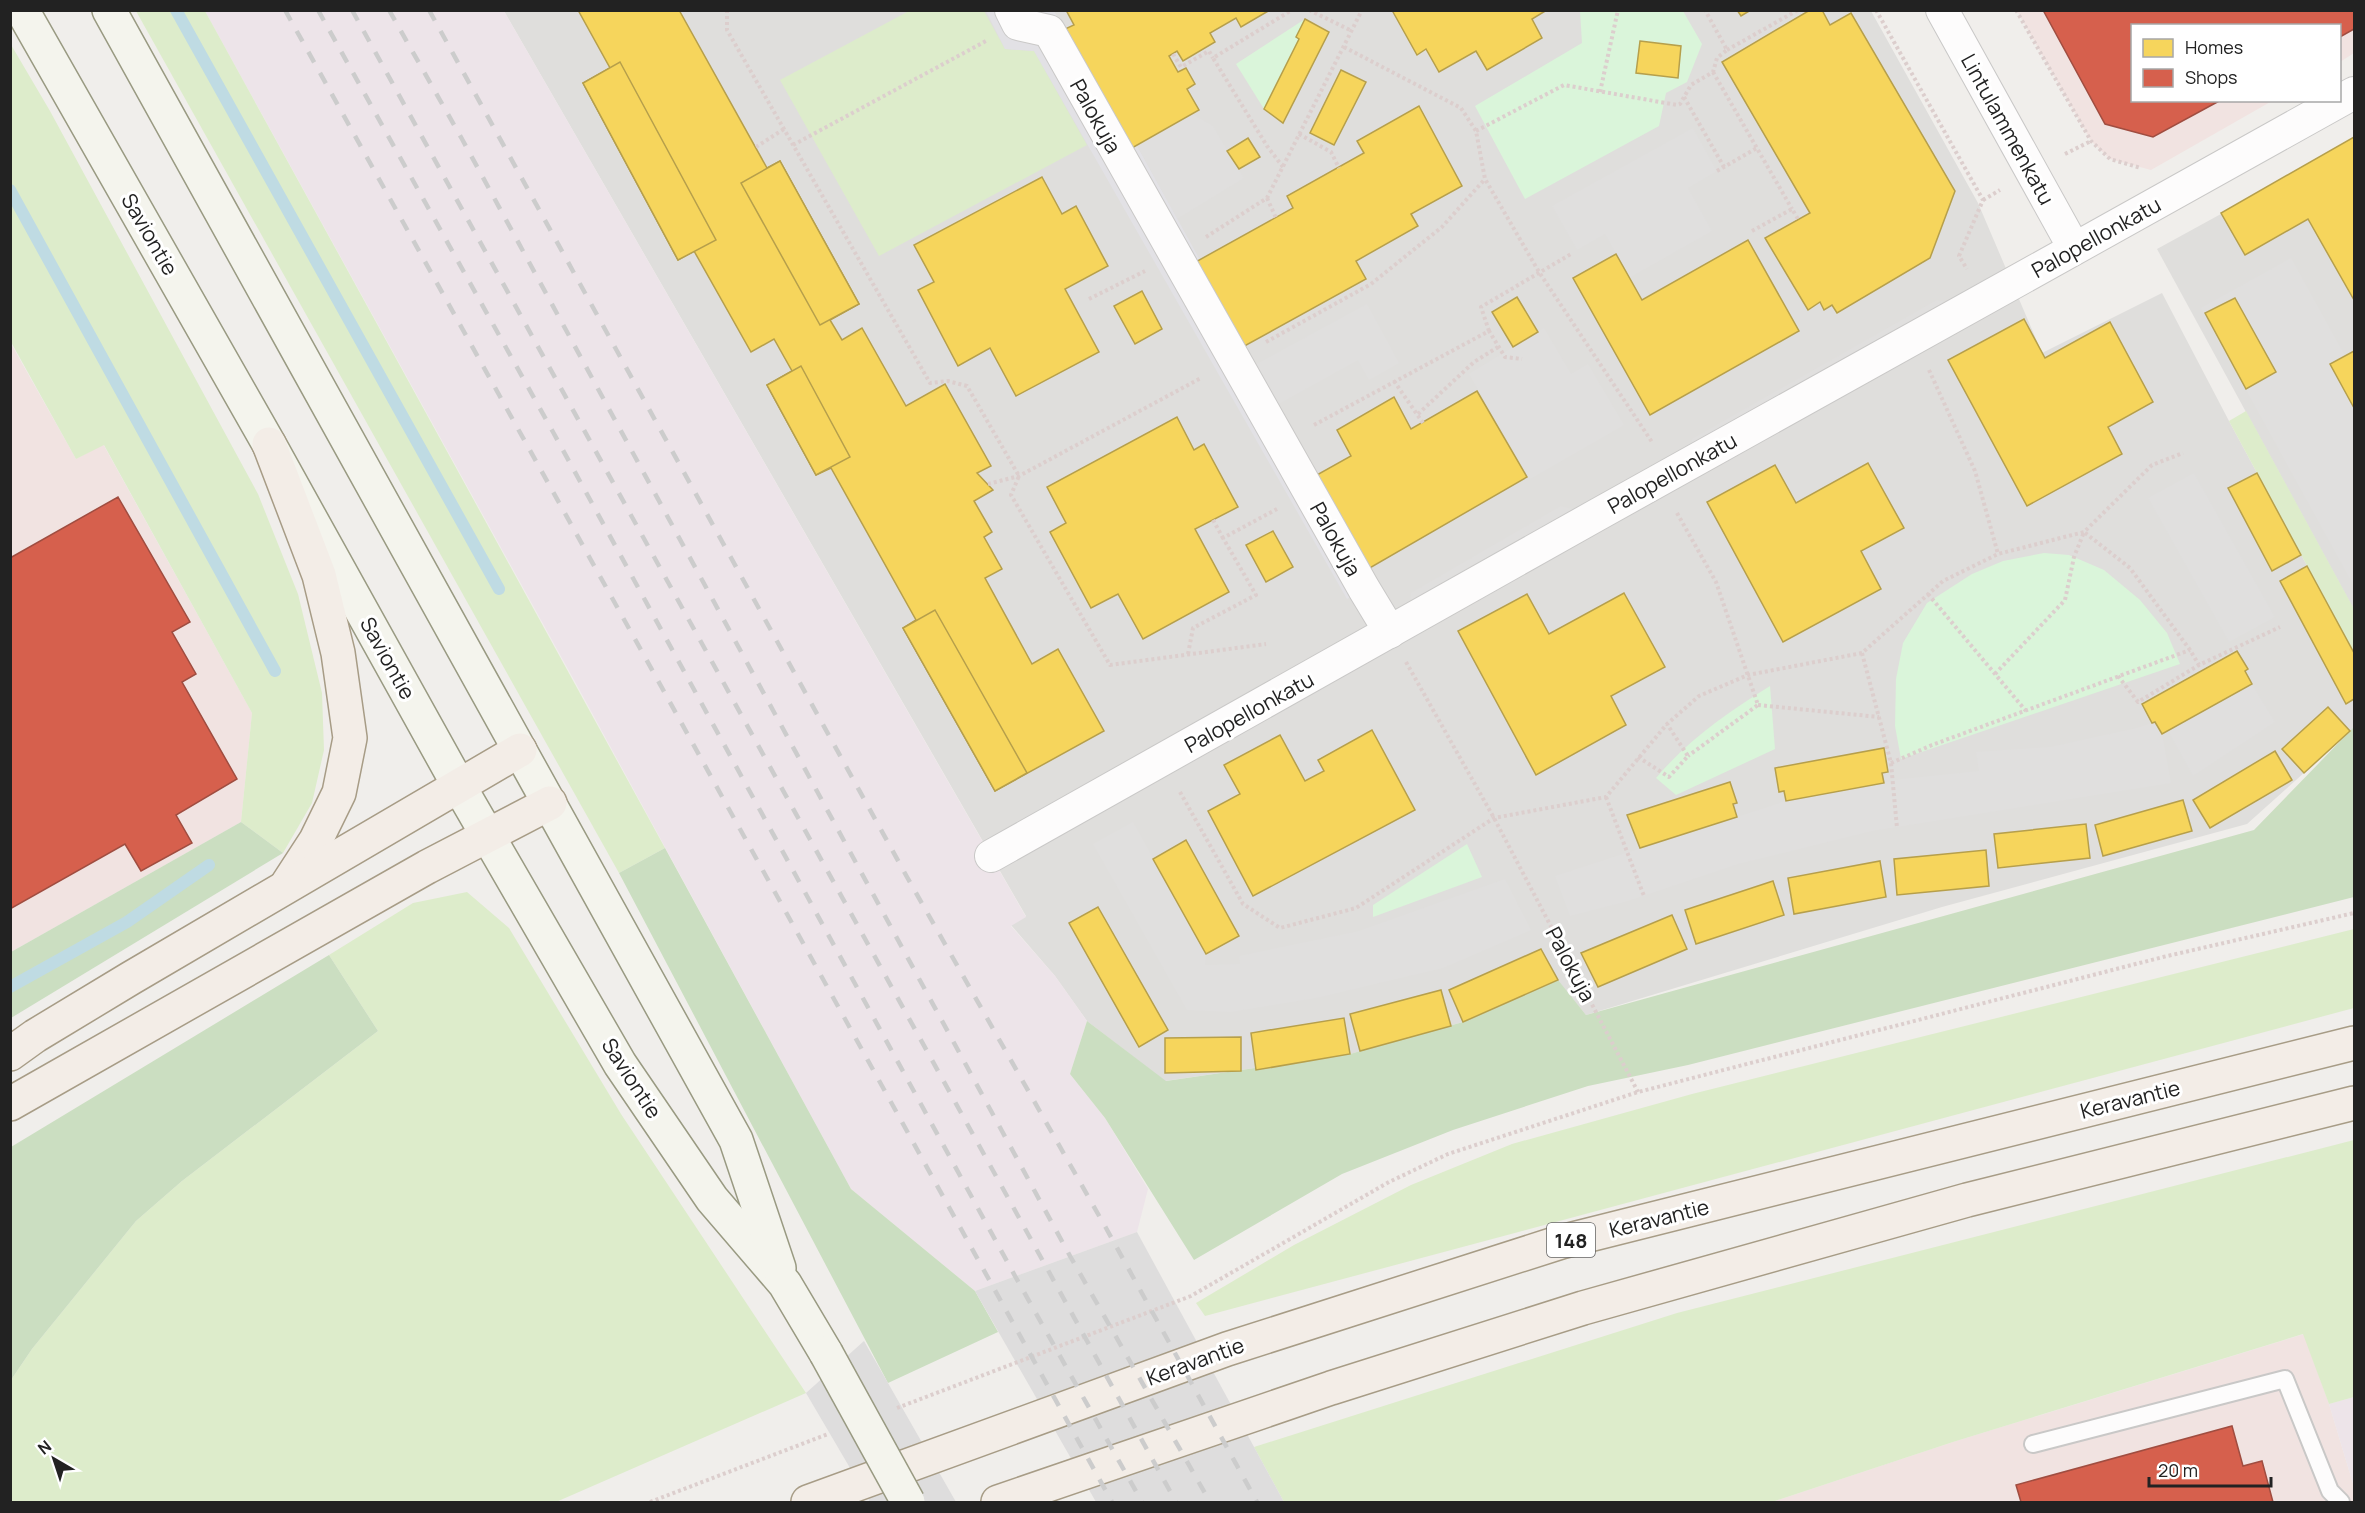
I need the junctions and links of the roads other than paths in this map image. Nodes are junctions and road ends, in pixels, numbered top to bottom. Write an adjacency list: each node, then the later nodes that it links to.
1 (22, 10): 9 (main road, Saviontie)
2 (109, 10): 11 (main road, Saviontie)
3 (1942, 10): 8 (street, Lintulammenkatu)
4 (1014, 17): 10 (street, Palokuja)
5 (2355, 93): 6 (street, Palopellonkatu)
6 (2341, 101)
7 (2339, 102): 8 (street, Palopellonkatu)
8 (2074, 248): 10 (street, Palopellonkatu)
9 (270, 444): 12 (main road, Saviontie); 16 (main road)
10 (1390, 632): 15 (street, Palopellonkatu)
11 (520, 750): 12 (main road); 13 (main road, Saviontie)
12 (459, 786): 14 (main road, Saviontie); 16 (main road)
13 (550, 803): 14 (main road); 21 (main road, Saviontie)
14 (489, 835): 20 (main road); 21 (main road, Saviontie)
15 (991, 856)
16 (286, 887): 18 (main road)
17 (2355, 1043): 23 (main road, Keravantie / 148)
18 (10, 1054)
19 (2355, 1103): 25 (main road)
20 (10, 1104)
21 (785, 1284): 24 (main road, Saviontie, bridge)
22 (2033, 1444): 26 (lane)
23 (808, 1503)
24 (908, 1503)
25 (998, 1503)
26 (2341, 1503)

